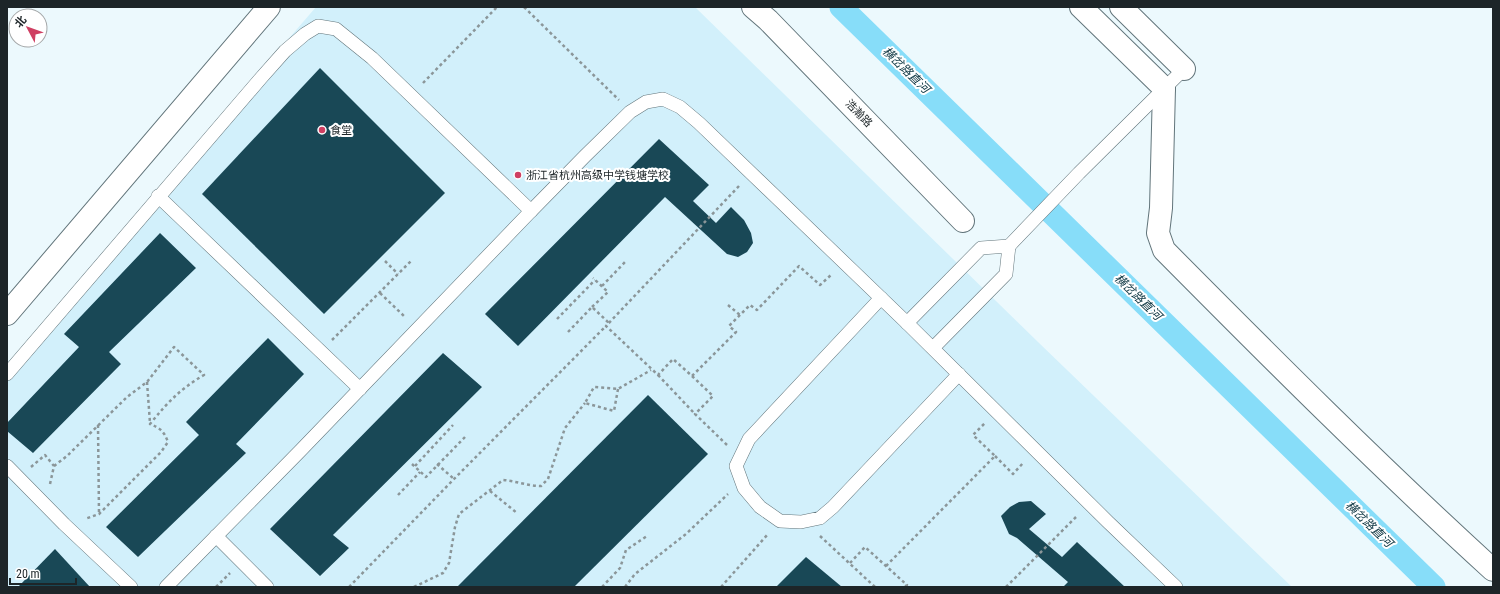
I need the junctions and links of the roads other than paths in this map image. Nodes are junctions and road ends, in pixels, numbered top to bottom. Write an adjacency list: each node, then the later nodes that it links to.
1 (269, 7): 12 (street)
2 (753, 7): 9 (street, 浩瀚路)
3 (1081, 7): 6 (street)
4 (1121, 7): 5 (street)
5 (1184, 69): 6 (lane)
6 (1164, 88): 10 (lane); 20 (street)
7 (158, 196): 8 (lane); 15 (lane); 17 (lane)
8 (531, 212): 11 (lane); 17 (lane)
9 (963, 221)
10 (1009, 246): 13 (lane); 14 (lane)
11 (881, 298): 13 (lane); 16 (lane)
12 (7, 314)
13 (907, 323): 14 (lane)
14 (934, 348): 16 (lane)
15 (7, 374)
16 (959, 374): 24 (lane)
17 (360, 389): 19 (lane)
18 (7, 466): 21 (lane)
19 (216, 536): 22 (lane); 23 (lane)
20 (1493, 570)
21 (132, 587)
22 (166, 587)
23 (267, 587)
24 (1176, 587)

